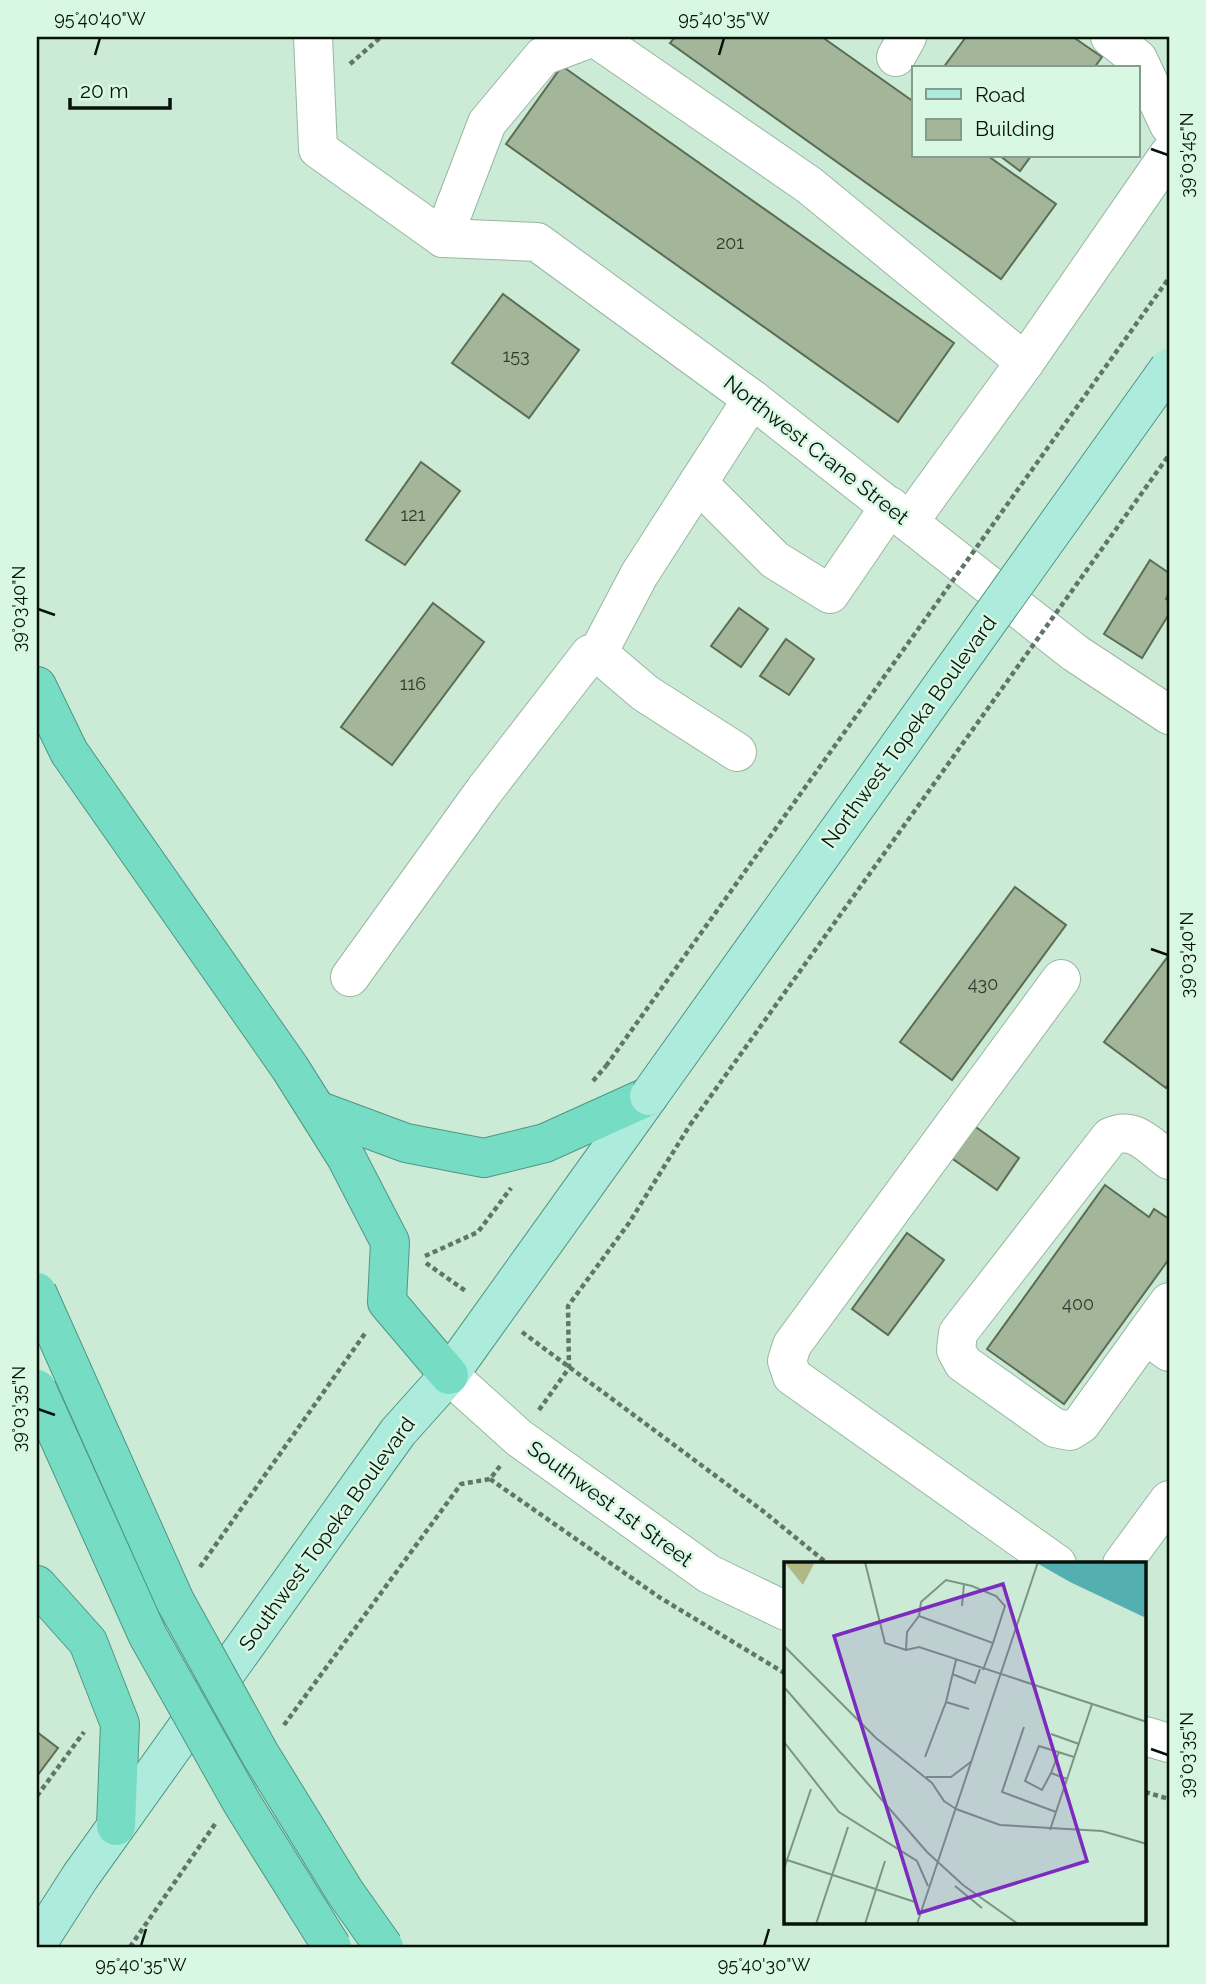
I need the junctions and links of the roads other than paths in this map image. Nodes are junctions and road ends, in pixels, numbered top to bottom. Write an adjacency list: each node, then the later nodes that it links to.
1 (313, 37): 6 (street)
2 (594, 37): 6 (street); 7 (street)
3 (1110, 37): 4 (street)
4 (1169, 125)
5 (1169, 154): 7 (street)
6 (443, 239): 9 (street, Northwest Crane Street)
7 (1025, 362): 11 (street)
8 (1169, 368): 18 (main road, Northwest Topeka Boulevard, bridge)
9 (751, 400): 10 (street); 11 (street, Northwest Crane Street)
10 (698, 483): 11 (street); 12 (street)
11 (900, 514): 14 (street, Northwest Crane Street)
12 (598, 653): 15 (street); 16 (street)
13 (37, 686): 19 (highway)
14 (1169, 715)
15 (737, 752)
16 (350, 977)
17 (1061, 979): 27 (street)
18 (649, 1096): 19 (highway); 24 (main road, Southwest Topeka Boulevard)
19 (317, 1110): 24 (highway)
20 (1169, 1160): 23 (street)
21 (37, 1292): 36 (highway, bridge)
22 (1169, 1302): 23 (street)
23 (1157, 1343)
24 (449, 1375): 30 (street, Southwest 1st Street); 33 (main road, Southwest Topeka Boulevard)
25 (37, 1389): 35 (highway, bridge)
26 (1169, 1500): 28 (street)
27 (1053, 1562)
28 (1123, 1562)
29 (37, 1585): 33 (highway)
30 (784, 1610)
31 (1146, 1736): 32 (street)
32 (1169, 1743)
33 (116, 1826): 34 (main road, Southwest Topeka Boulevard)
34 (37, 1944)
35 (332, 1947)
36 (384, 1947)

